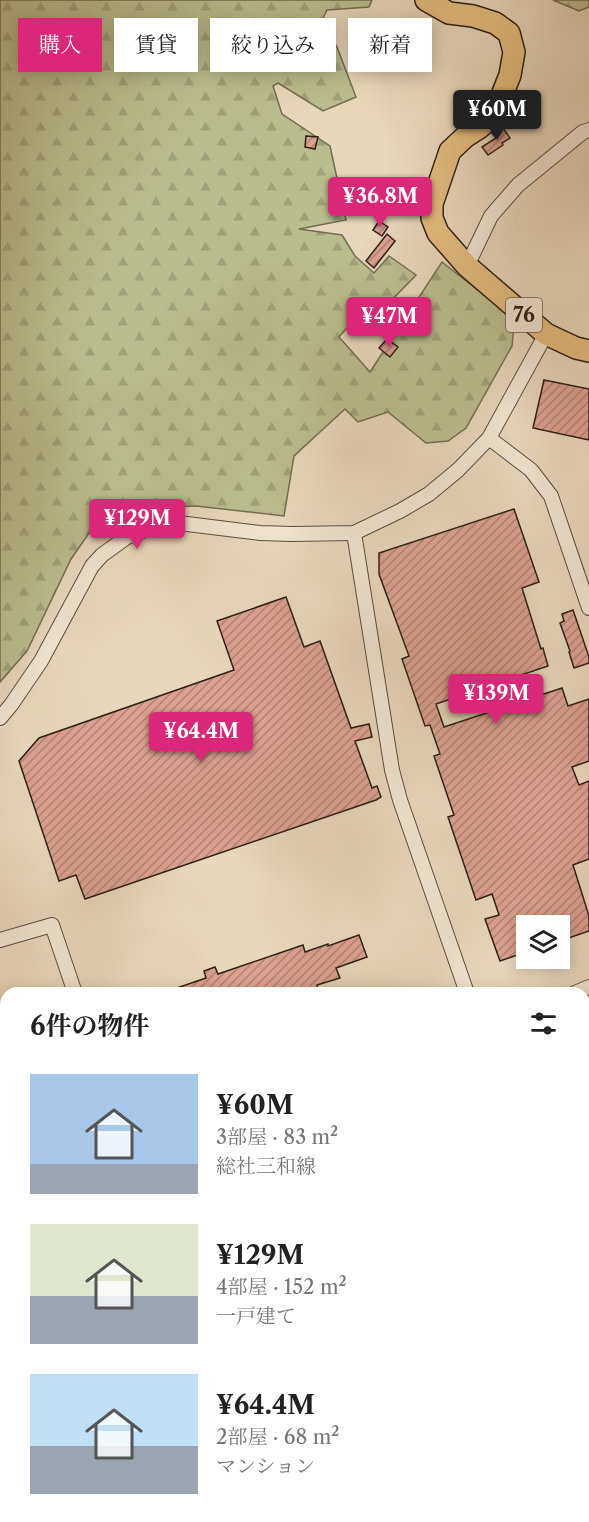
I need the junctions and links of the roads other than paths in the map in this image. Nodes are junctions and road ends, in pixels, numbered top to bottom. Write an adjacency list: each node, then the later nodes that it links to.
1 (426, 0): 3 (main road, 76)
2 (589, 130): 3 (street)
3 (467, 266): 4 (main road, 76)
4 (546, 334): 5 (main road, 76); 6 (street)
5 (589, 351)
6 (489, 438): 7 (street); 8 (street)
7 (354, 533): 9 (street); 12 (street)
8 (589, 608)
9 (0, 718)
10 (0, 940): 11 (street)
11 (73, 987)
12 (465, 987)

